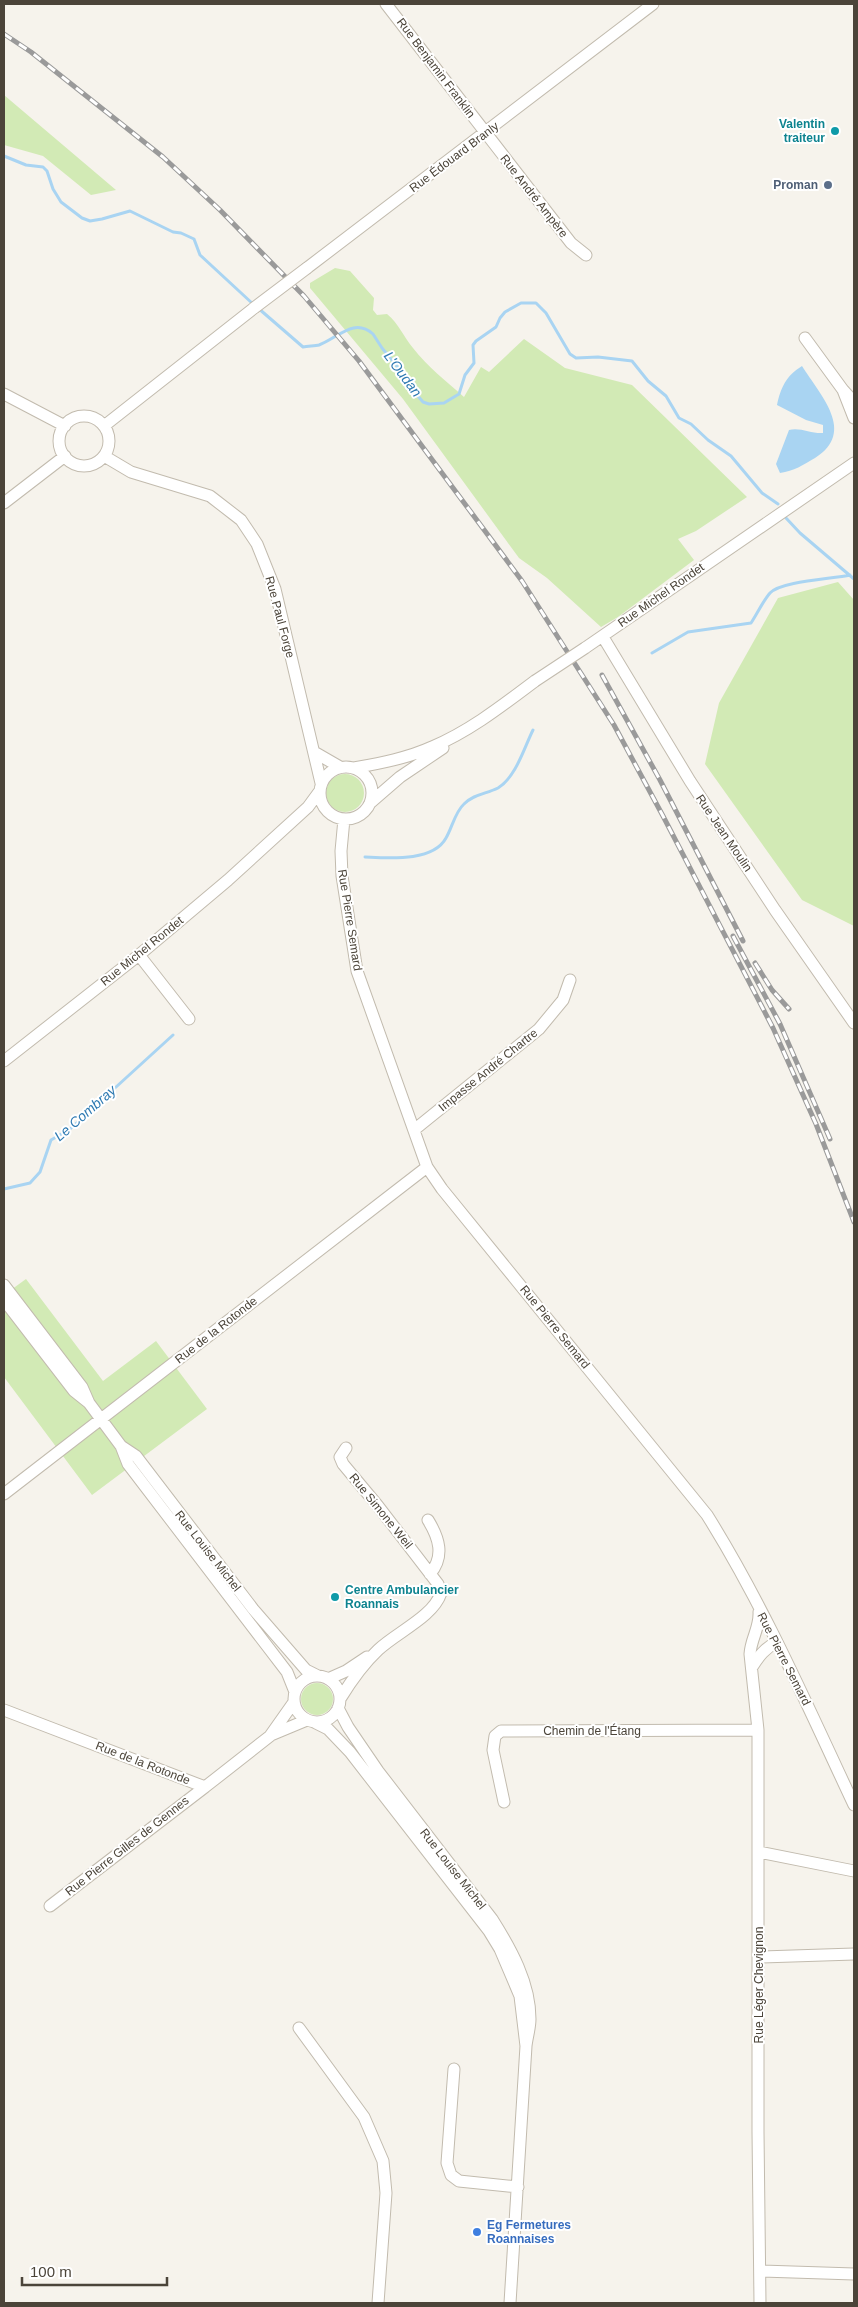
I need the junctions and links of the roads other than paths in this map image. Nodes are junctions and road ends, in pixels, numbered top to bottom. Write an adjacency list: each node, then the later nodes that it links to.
1 (386, 4): 3 (street, Rue Benjamin Franklin)
2 (653, 4): 3 (street, Rue Édouard Branly)
3 (486, 132): 4 (street, Rue André Ampère); 11 (street, Rue Édouard Branly, bridge)
4 (586, 255)
5 (805, 338): 6 (street)
6 (843, 390): 8 (street); 9 (street)
7 (4, 394): 10 (street)
8 (854, 402)
9 (854, 418)
10 (64, 426): 11 (street); 12 (street)
11 (104, 426): 13 (street)
12 (64, 456): 13 (street); 15 (street)
13 (104, 456): 18 (street, Rue Paul Forge)
14 (854, 464): 16 (street, Rue Michel Rondet)
15 (4, 502)
16 (603, 637): 17 (street, Rue Michel Rondet, bridge); 29 (street, Rue Jean Moulin)
17 (468, 727): 20 (street, Rue Michel Rondet); 22 (street, Rue Michel Rondet)
18 (314, 752): 19 (street); 21 (street, Rue Paul Forge)
19 (340, 767): 20 (street); 21 (street)
20 (354, 768): 22 (street)
21 (320, 788): 23 (street); 25 (street, Rue Michel Rondet)
22 (370, 803): 24 (street)
23 (331, 814): 24 (street); 25 (street, Rue Michel Rondet)
24 (344, 819): 31 (street, Rue Pierre Semard)
25 (277, 836): 26 (street, Rue Michel Rondet)
26 (139, 955): 28 (street); 30 (street, Rue Michel Rondet)
27 (570, 980): 31 (street, Impasse André Chartre)
28 (189, 1019)
29 (854, 1023)
30 (4, 1061)
31 (414, 1130): 32 (street, Rue Pierre Semard)
32 (427, 1167): 36 (street, Rue de la Rotonde); 42 (street, Rue Pierre Semard)
33 (4, 1285): 35 (street, Rue Louise Michel)
34 (4, 1300): 35 (street, Rue Louise Michel)
35 (89, 1403): 36 (street, Rue Louise Michel)
36 (100, 1419): 37 (street, Rue Louise Michel); 39 (street, Rue de la Rotonde)
37 (121, 1446): 47 (street, Rue Louise Michel); 48 (street, Rue Louise Michel)
38 (346, 1448): 41 (street, Rue Simone Weil)
39 (4, 1494)
40 (428, 1520): 41 (street)
41 (430, 1574): 45 (street, Rue Simone Weil)
42 (759, 1610): 43 (street, Rue Léger Chevignon); 44 (street, Rue Pierre Semard)
43 (756, 1634): 44 (street); 46 (street, Rue Léger Chevignon)
44 (777, 1642): 46 (street); 56 (street, Rue Pierre Semard)
45 (379, 1649): 47 (street); 49 (street, Rue Simone Weil)
46 (752, 1667): 52 (street, Rue Léger Chevignon)
47 (323, 1678): 48 (street); 49 (street)
48 (295, 1697): 51 (street); 53 (street, Rue de la Rotonde)
49 (339, 1703): 51 (street); 63 (street, Rue Louise Michel)
50 (4, 1710): 54 (street, Rue de la Rotonde)
51 (311, 1721): 53 (street, Rue de la Rotonde); 63 (street, Rue Louise Michel)
52 (758, 1730): 55 (street, Chemin de l'Étang); 57 (street, Rue Léger Chevignon)
53 (270, 1736): 54 (street, Rue de la Rotonde)
54 (205, 1787): 59 (street, Rue Pierre Gilles de Gennes)
55 (504, 1802)
56 (854, 1805)
57 (759, 1852): 58 (street); 61 (street, Rue Léger Chevignon)
58 (854, 1871)
59 (50, 1906)
60 (854, 1954): 61 (street)
61 (759, 1957): 66 (street, Rue Léger Chevignon)
62 (299, 2028): 68 (street)
63 (526, 2046): 65 (street, Rue Louise Michel)
64 (454, 2069): 65 (street)
65 (518, 2187): 69 (street, Rue Louise Michel)
66 (760, 2271): 67 (street); 70 (street, Rue Léger Chevignon)
67 (854, 2274)
68 (378, 2303)
69 (510, 2303)
70 (760, 2303)

